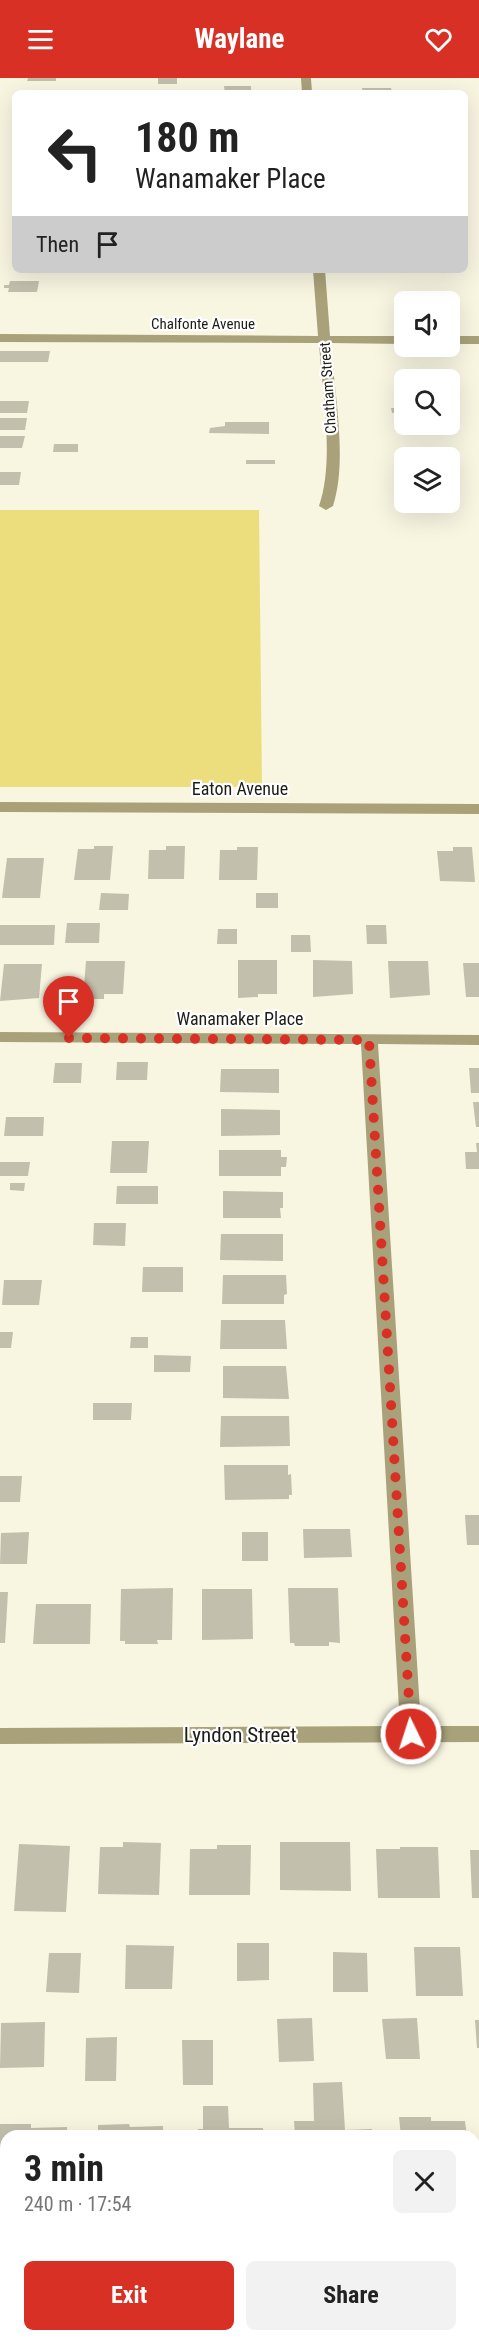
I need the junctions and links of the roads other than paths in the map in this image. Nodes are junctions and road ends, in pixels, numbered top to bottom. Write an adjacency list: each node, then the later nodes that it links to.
1 (319, 273): 3 (street, Chatham Street)
2 (0, 338): 3 (street, Chalfonte Avenue)
3 (324, 339): 4 (street, Chalfonte Avenue); 7 (street, Chatham Street)
4 (394, 340)
5 (460, 340): 6 (street)
6 (479, 340)
7 (326, 506)
8 (0, 807): 9 (street, Eaton Avenue)
9 (479, 809)
10 (0, 1037): 11 (street, Wanamaker Place)
11 (369, 1040): 12 (street, Wanamaker Place); 13 (street)
12 (479, 1040)
13 (411, 1734): 14 (street, Lyndon Street); 15 (street, Lyndon Street)
14 (479, 1734)
15 (0, 1736)

